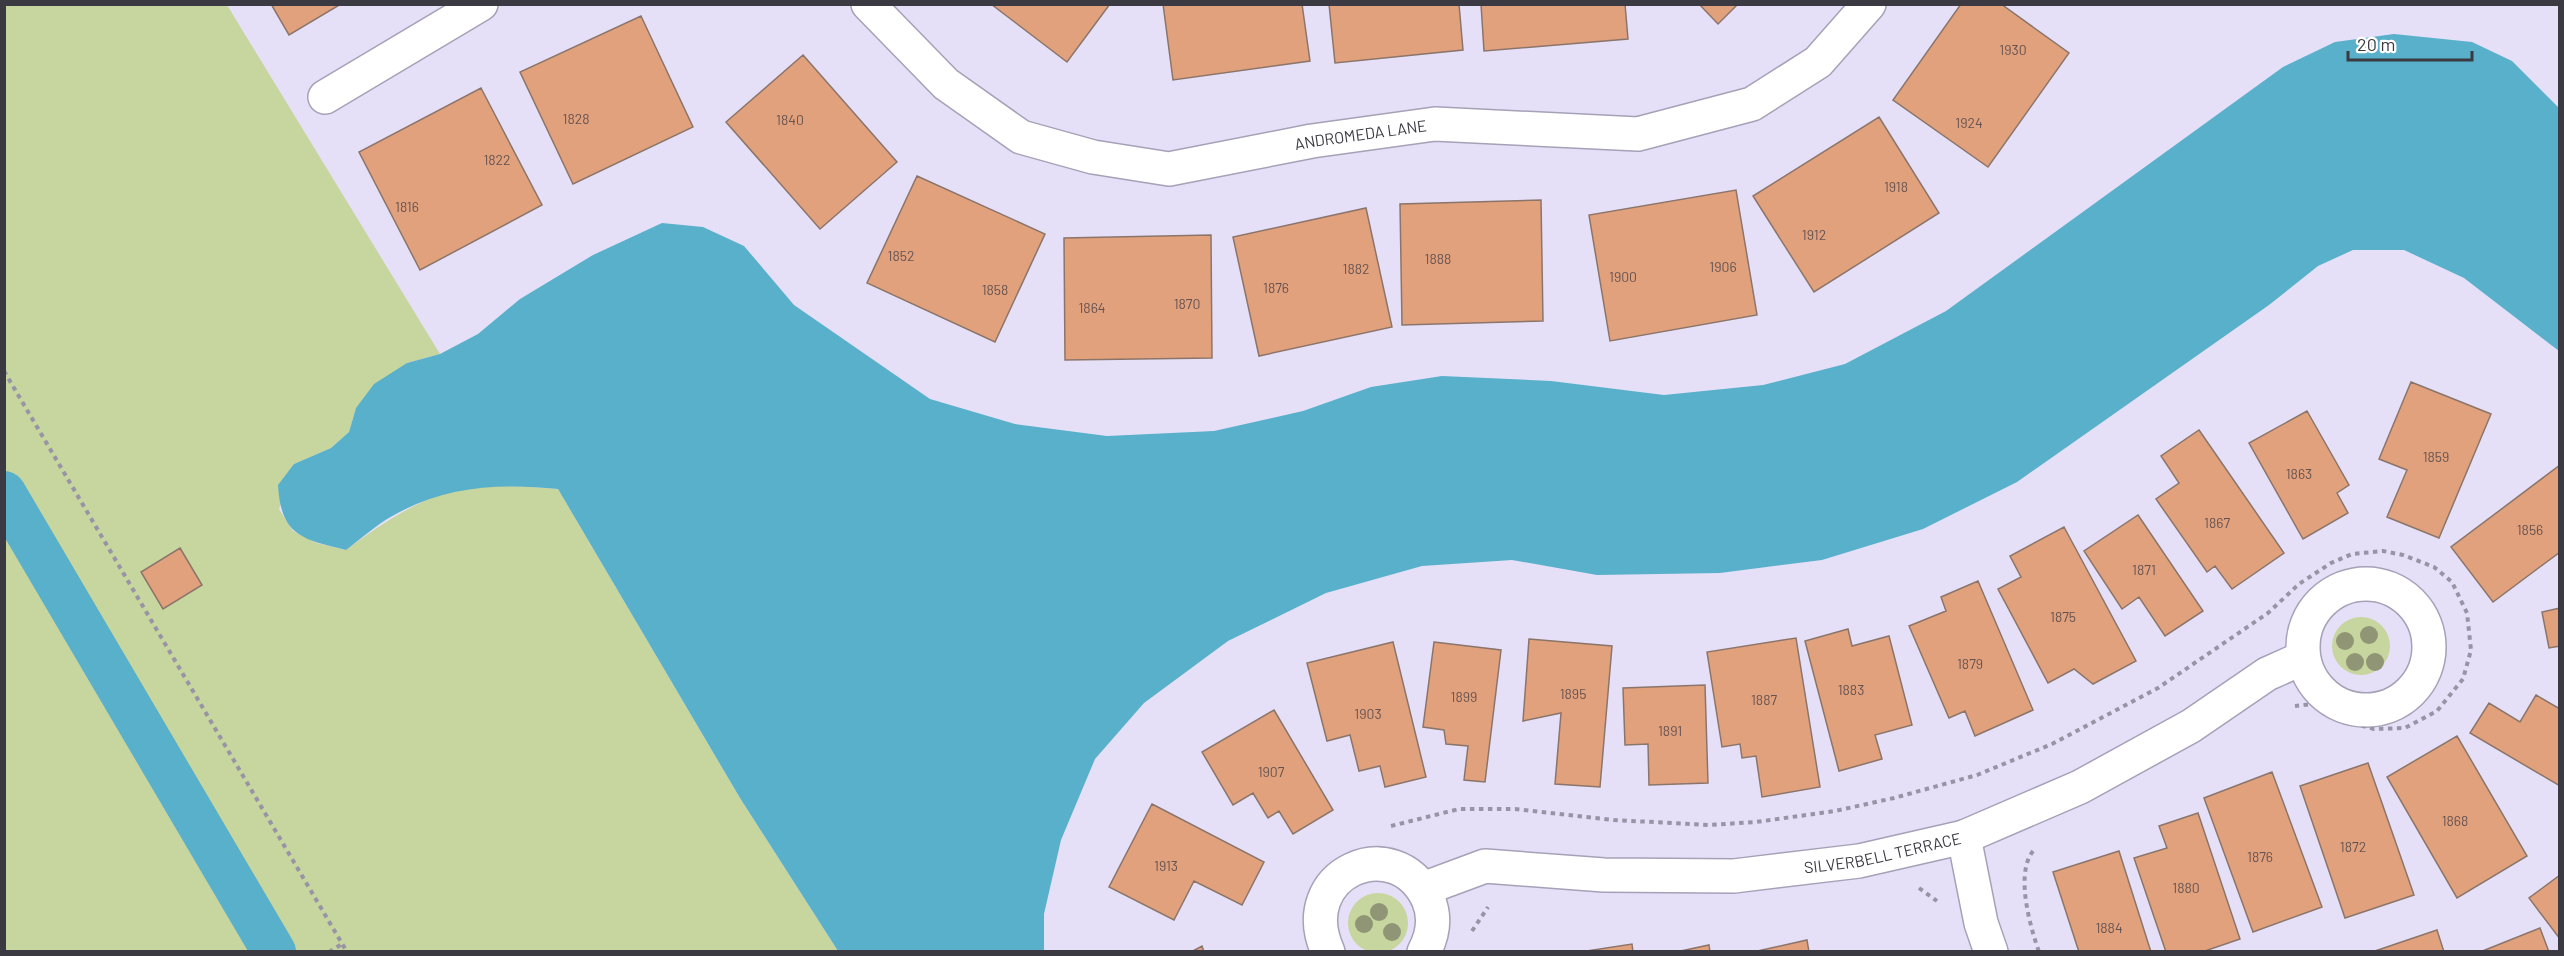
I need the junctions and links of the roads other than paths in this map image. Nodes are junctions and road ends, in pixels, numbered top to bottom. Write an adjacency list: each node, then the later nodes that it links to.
1 (482, 4): 4 (street)
2 (868, 4): 3 (street, ANDROMEDA LANE)
3 (1869, 4)
4 (325, 97)
5 (2303, 658): 6 (street, SILVERBELL TERRACE)
6 (1964, 837): 7 (street, SILVERBELL TERRACE); 10 (street)
7 (1423, 889): 8 (street); 9 (street)
8 (1328, 951)
9 (1424, 951)
10 (1991, 951)

